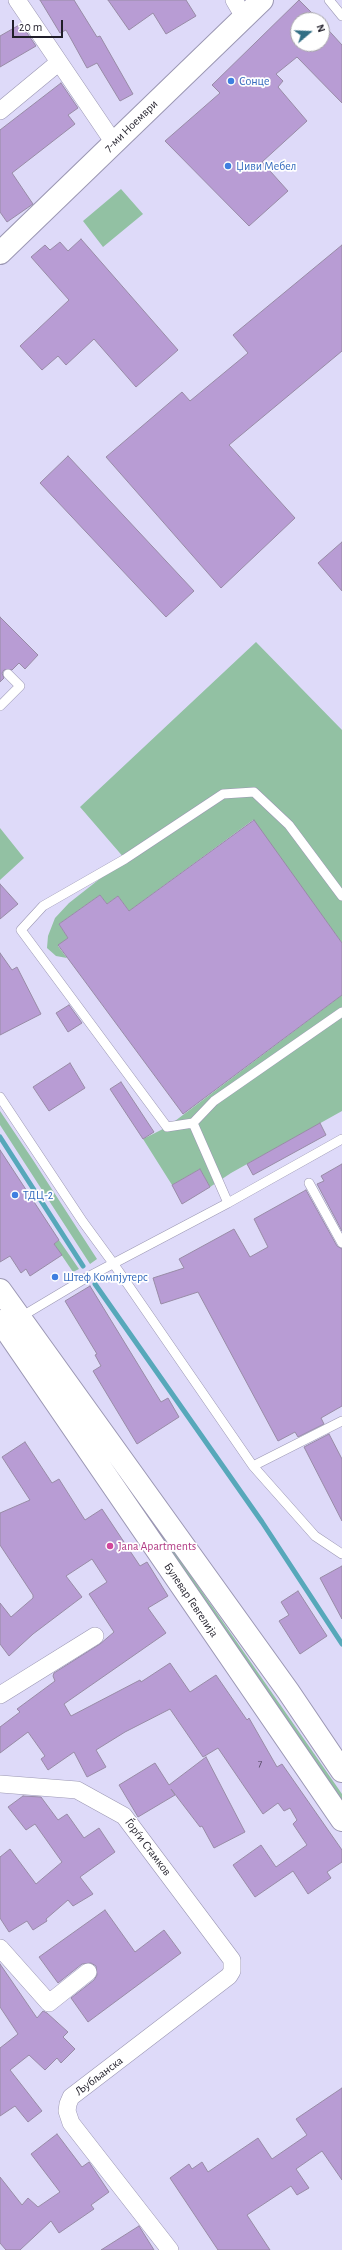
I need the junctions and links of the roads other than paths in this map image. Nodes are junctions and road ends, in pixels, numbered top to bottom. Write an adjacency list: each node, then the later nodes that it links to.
1 (17, 0): 6 (street)
2 (262, 0): 4 (main road, 7-ми Ноември)
3 (329, 0): 5 (lane)
4 (239, 9): 8 (main road, 7-ми Ноември)
5 (342, 16)
6 (58, 63): 7 (street); 8 (street)
7 (0, 110)
8 (114, 143): 9 (main road, 7-ми Ноември)
9 (0, 253)
10 (8, 674): 11 (lane)
11 (0, 706)
12 (342, 896): 15 (lane)
13 (342, 1012): 15 (lane)
14 (0, 1097): 20 (lane)
15 (193, 1123): 18 (lane)
16 (342, 1139): 18 (lane)
17 (310, 1183): 19 (lane)
18 (228, 1203): 20 (lane)
19 (342, 1243)
20 (113, 1262): 22 (lane); 24 (lane)
21 (0, 1290): 22 (main road, Булевар Гевгелија)
22 (8, 1323): 28 (main road, Булевар Гевгелија); 30 (main road, Булевар Гевгелија)
23 (342, 1421): 24 (lane)
24 (253, 1466): 25 (lane)
25 (342, 1554)
26 (95, 1636): 27 (street)
27 (0, 1695)
28 (342, 1771)
29 (0, 1784): 32 (street, Ѓорѓи Стамков)
30 (342, 1820)
31 (0, 1948): 33 (street)
32 (233, 1965): 34 (street, Љубљанска)
33 (88, 1972)
34 (170, 2250)

